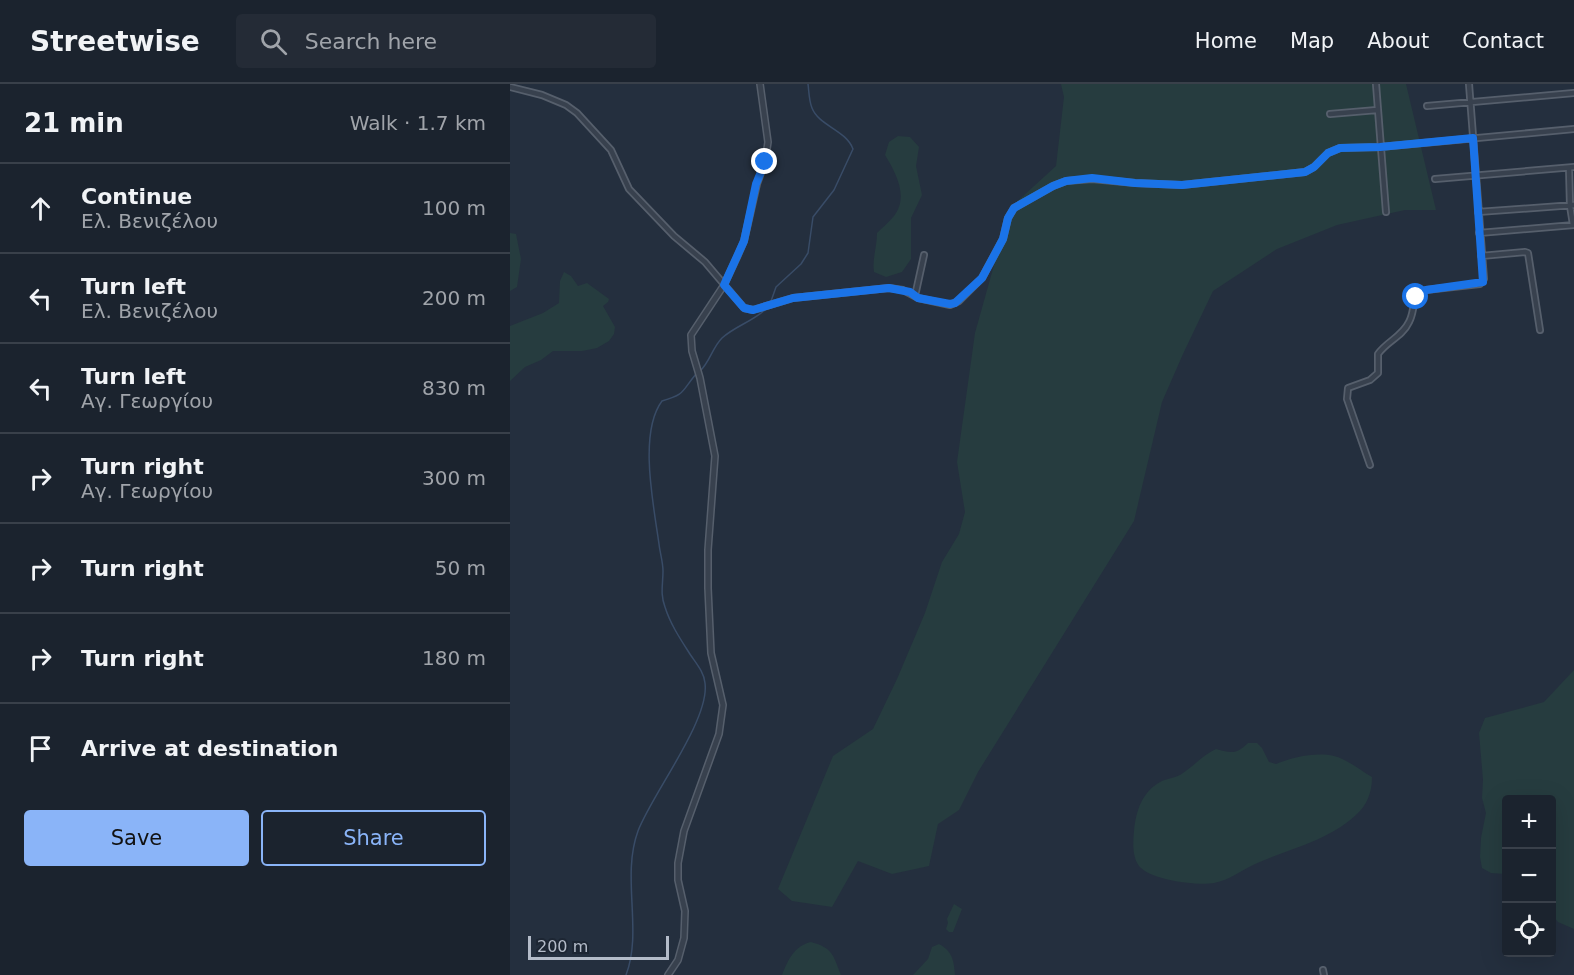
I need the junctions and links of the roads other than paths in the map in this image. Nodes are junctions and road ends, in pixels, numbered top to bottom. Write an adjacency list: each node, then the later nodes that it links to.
1 (760, 84): 23 (street)
2 (1376, 84): 8 (street)
3 (1469, 84): 6 (street)
4 (510, 87): 23 (street)
5 (1574, 93): 6 (street)
6 (1470, 102): 7 (street); 11 (street)
7 (1427, 106)
8 (1377, 110): 9 (street); 12 (street)
9 (1330, 114)
10 (1574, 129): 11 (street)
11 (1473, 138): 12 (street); 14 (street)
12 (1380, 147): 17 (street); 24 (street)
13 (1571, 168): 14 (street); 16 (street)
14 (1476, 177): 15 (street); 18 (street)
15 (1435, 179)
16 (1572, 206): 18 (street); 19 (street)
17 (1386, 212)
18 (1478, 212): 20 (street)
19 (1574, 225): 20 (street)
20 (1479, 233): 22 (street)
21 (924, 255): 24 (street)
22 (1481, 256): 25 (street); 26 (street)
23 (724, 285): 24 (street); 27 (street)
24 (915, 296)
25 (1540, 330)
26 (1370, 465)
27 (668, 975)

